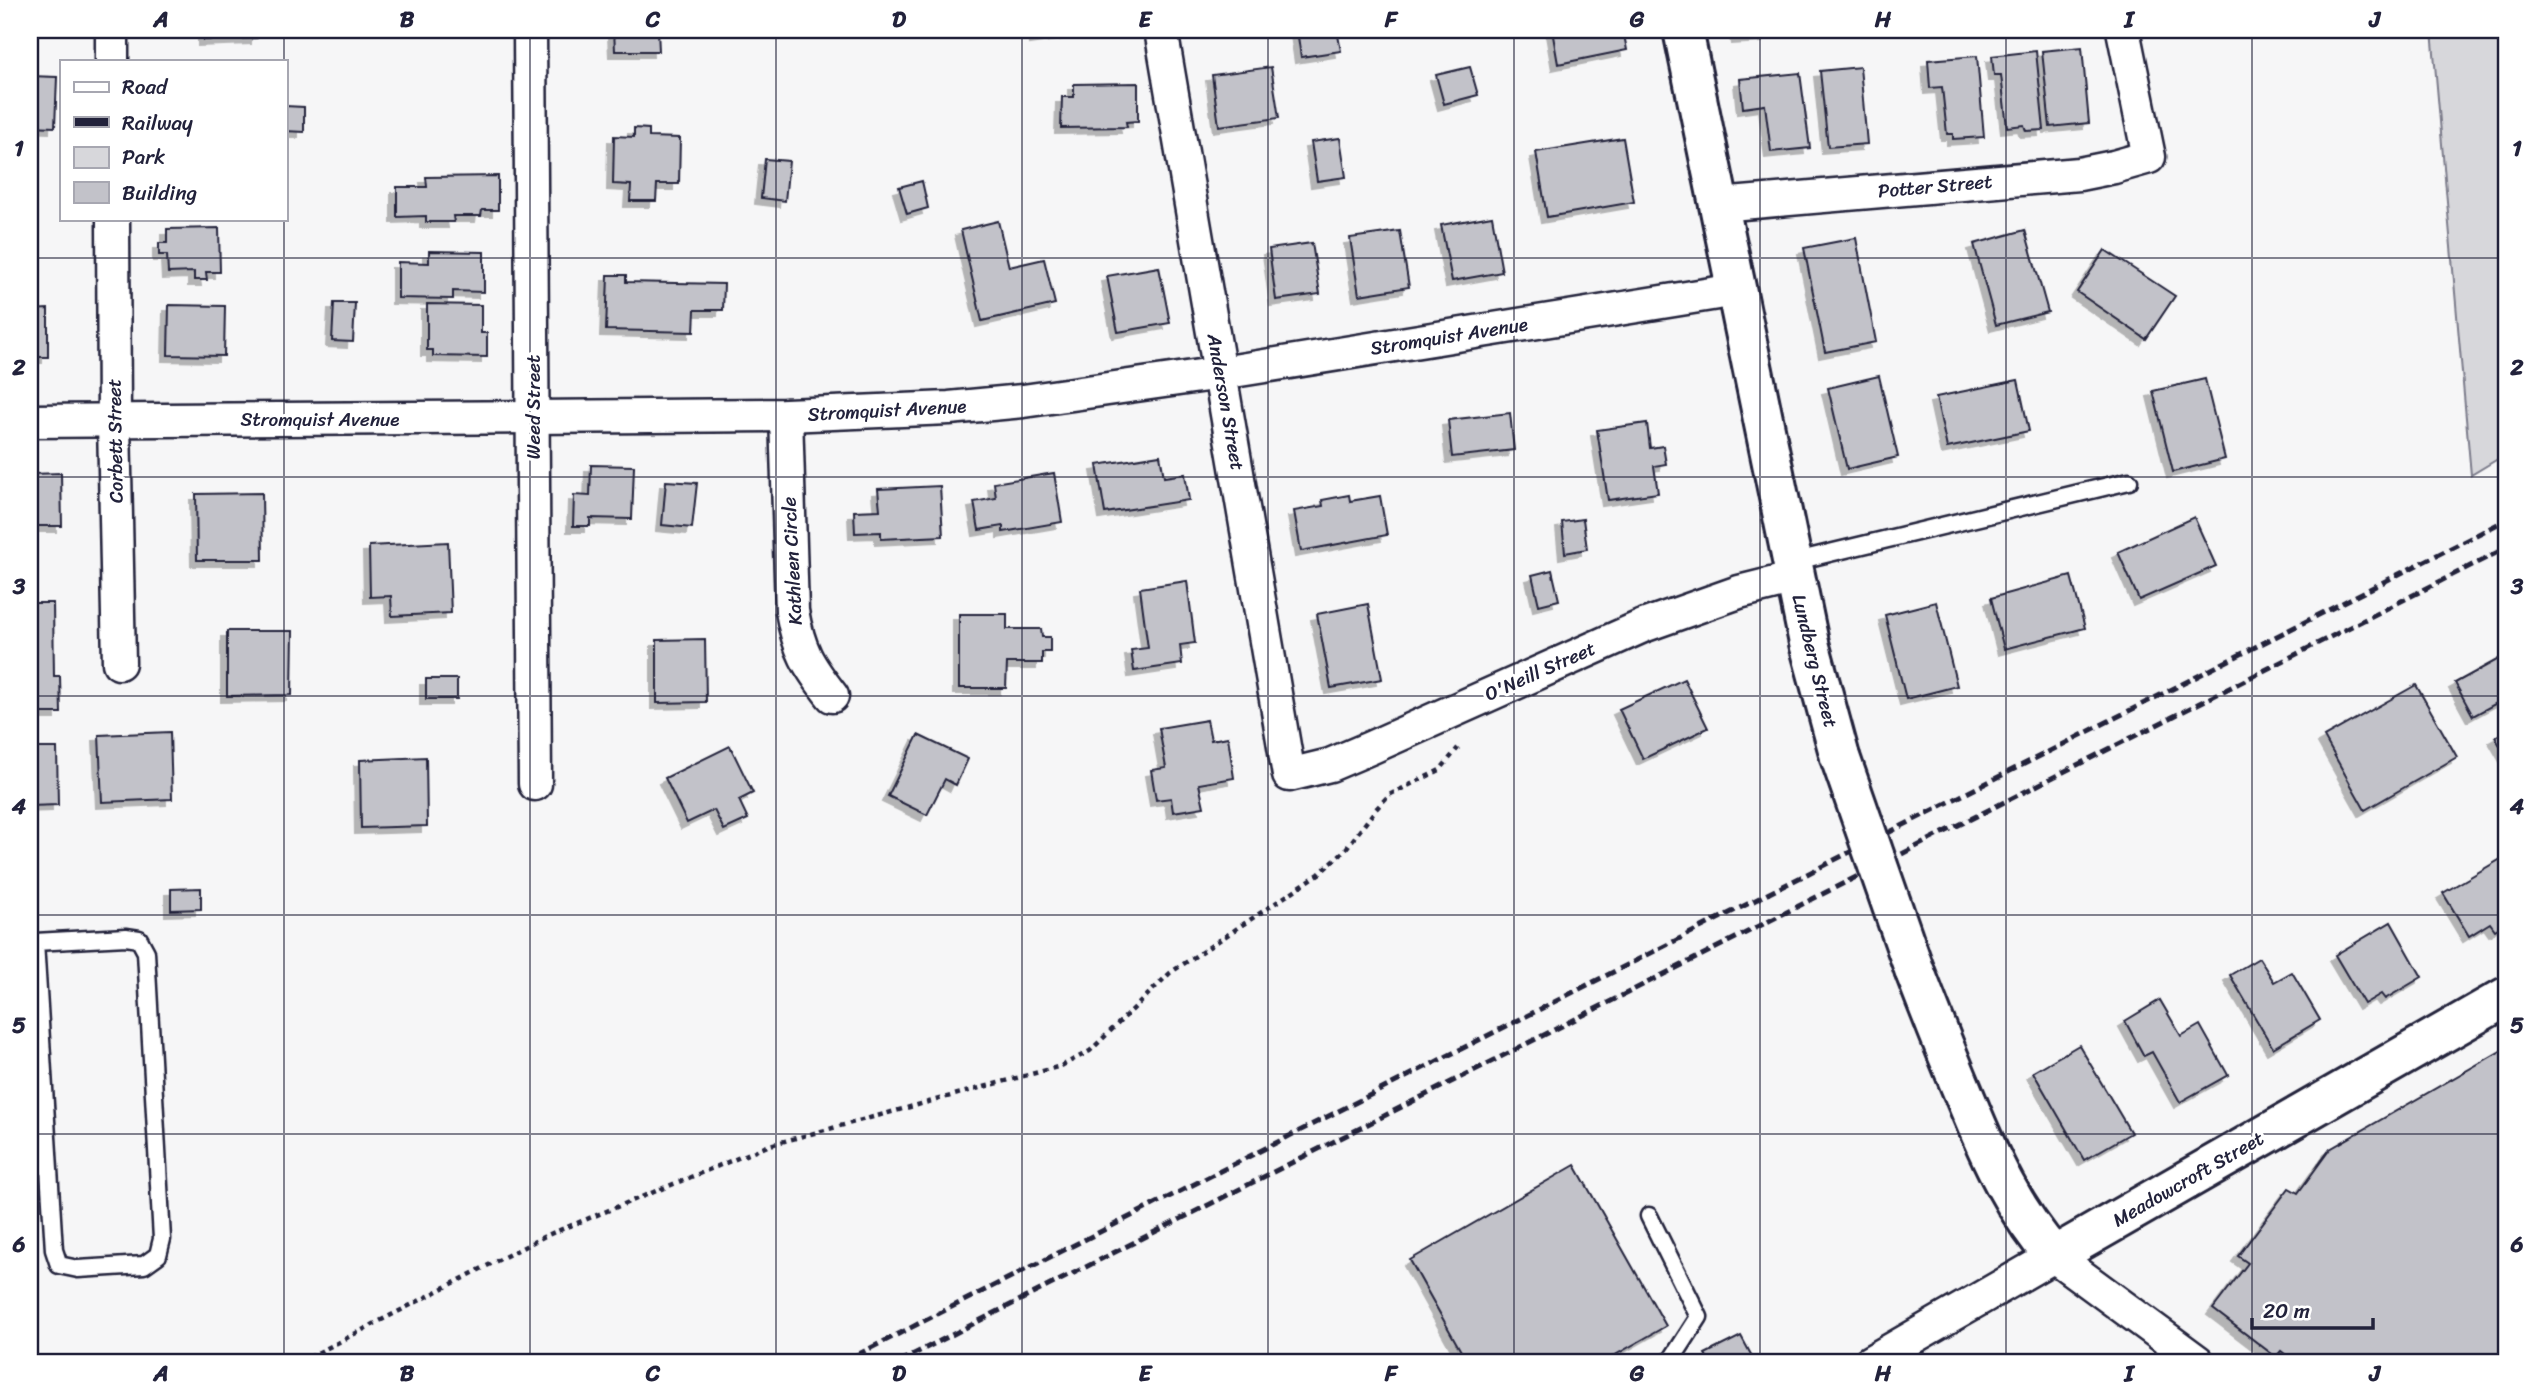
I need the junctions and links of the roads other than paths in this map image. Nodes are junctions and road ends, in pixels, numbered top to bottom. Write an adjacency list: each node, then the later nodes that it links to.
1 (112, 30): 6 (street)
2 (530, 30): 12 (street, Weed Street)
3 (1161, 30): 10 (street, Anderson Street)
4 (1683, 30): 7 (street, Lundberg Street)
5 (2123, 30): 7 (street, Potter Street)
6 (112, 60)
7 (1719, 205): 9 (street, Lundberg Street)
8 (113, 220): 14 (street, Corbett Street)
9 (1736, 290): 10 (street, Stromquist Avenue); 16 (street, Lundberg Street)
10 (1221, 373): 11 (street, Stromquist Avenue); 19 (street, Anderson Street)
11 (786, 415): 12 (street, Stromquist Avenue); 18 (street, Kathleen Circle)
12 (533, 417): 14 (street, Stromquist Avenue); 20 (street, Weed Street)
13 (30, 421): 14 (street, Stromquist Avenue)
14 (114, 421): 17 (street, Corbett Street)
15 (2129, 481): 16 (lane)
16 (1794, 570): 19 (street, O'Neill Street); 24 (street, Lundberg Street, bridge)
17 (119, 663)
18 (832, 696)
19 (1289, 775)
20 (535, 784)
21 (32, 942): 21 (lane)
22 (2506, 997): 24 (street, Meadowcroft Street)
23 (1649, 1216): 25 (lane)
24 (2054, 1256): 26 (street, Meadowcroft Street); 27 (street)
25 (1670, 1362)
26 (1870, 1362)
27 (2197, 1362)

